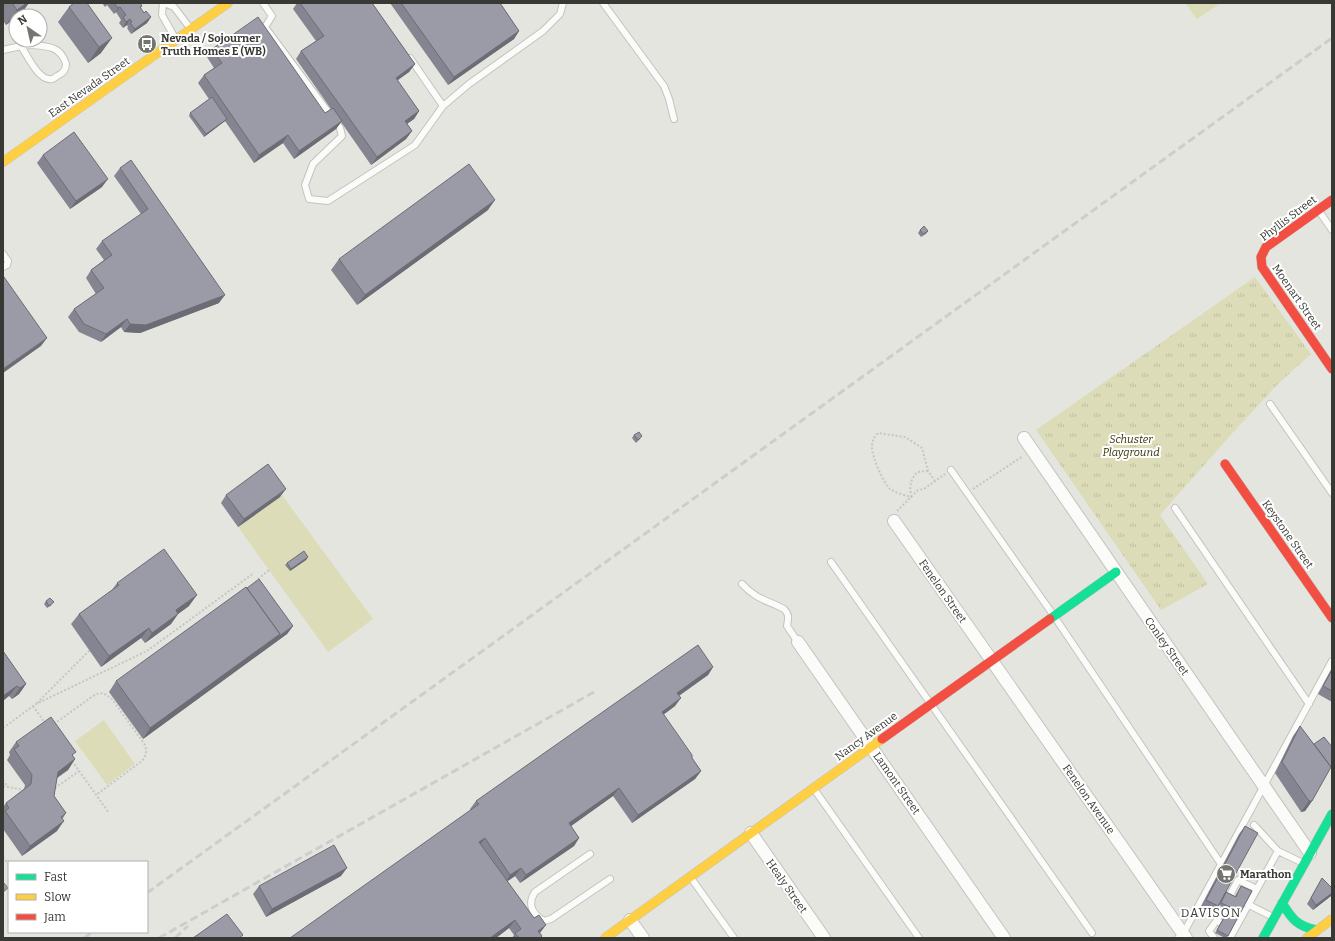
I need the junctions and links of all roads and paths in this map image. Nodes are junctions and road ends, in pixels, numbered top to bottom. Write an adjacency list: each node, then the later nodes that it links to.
1 (164, 3): 6 (lane); 7 (lane)
2 (228, 3): 6 (street, East Nevada Street)
3 (563, 3): 10 (lane)
4 (603, 3): 11 (lane)
5 (266, 4): 10 (lane)
6 (191, 29): 7 (street, East Nevada Street)
7 (176, 39): 12 (street, East Nevada Street)
8 (21, 46): 8 (lane)
9 (407, 54): 10 (lane)
10 (443, 106)
11 (674, 119)
12 (3, 162)
13 (1332, 200): 14 (street, Phyllis Street)
14 (1318, 210): 15 (lane); 17 (street, Phyllis Street)
15 (1332, 230)
16 (3, 254): 18 (lane)
17 (1261, 257): 19 (street, Moenart Street)
18 (3, 267)
19 (1332, 369)
20 (1270, 404): 28 (lane)
21 (1024, 438): 22 (street, Conley Street)
22 (1036, 454): 27 (path); 34 (street, Conley Street)
23 (1225, 464): 39 (street, Keystone Street)
24 (928, 470): 26 (path); 29 (path); 29 (path)
25 (951, 470): 26 (path); 27 (lane)
26 (936, 481): 29 (path)
27 (967, 493): 38 (lane)
28 (1332, 493)
29 (910, 498): 31 (path)
30 (1175, 508): 45 (lane)
31 (894, 521): 42 (street, Fenelon Street)
32 (831, 562): 44 (lane)
33 (269, 570): 36 (path)
34 (1116, 572): 38 (street, Nancy Avenue); 55 (street, Conley Street)
35 (254, 574): 46 (path)
36 (258, 579)
37 (742, 584): 40 (lane, Lamont Street)
38 (1054, 616): 42 (street, Nancy Avenue); 68 (lane)
39 (1332, 618)
40 (798, 642): 50 (street, Lamont Street)
41 (90, 650): 46 (path)
42 (991, 661): 44 (street, Nancy Avenue); 81 (street, Fenelon Avenue)
43 (1332, 661): 45 (lane)
44 (931, 704): 50 (street, Nancy Avenue); 80 (lane)
45 (1309, 704): 55 (lane)
46 (34, 705): 47 (path); 48 (path)
47 (46, 725)
48 (3, 728)
49 (48, 728): 60 (path)
50 (871, 747): 57 (street, Nancy Avenue); 87 (street, Lamont Street)
51 (70, 758): 52 (path)
52 (78, 771): 59 (path); 60 (path)
53 (3, 780): 56 (path)
54 (3, 786): 56 (path)
55 (1264, 786): 67 (street, Conley Street); 68 (lane)
56 (8, 787): 58 (path)
57 (814, 788): 64 (street, Nancy Avenue); 86 (lane)
58 (24, 790)
59 (49, 792)
60 (96, 795): 61 (path)
61 (109, 814)
62 (1332, 814): 67 (street)
63 (1254, 825): 65 (lane)
64 (751, 833): 69 (street, Nancy Avenue); 85 (street, Healy Street)
65 (1278, 851): 67 (lane); 71 (lane)
66 (590, 854): 70 (lane)
67 (1307, 858): 73 (street)
68 (1221, 864): 81 (lane)
69 (690, 877): 78 (street, Nancy Avenue); 84 (lane)
70 (610, 879)
71 (1257, 889): 72 (lane); 74 (lane)
72 (1231, 897)
73 (1282, 903): 76 (street); 79 (street)
74 (1247, 904): 76 (lane); 89 (lane)
75 (1224, 910): 88 (lane)
76 (1274, 917): 90 (street)
77 (1332, 919): 79 (street)
78 (630, 920): 82 (street, Nancy Avenue); 83 (street)
79 (1316, 930): 91 (street)
80 (1092, 933)
81 (1182, 937)
82 (604, 938)
83 (643, 938)
84 (734, 938)
85 (824, 938)
86 (919, 938)
87 (1004, 938)
88 (1214, 938)
89 (1230, 938)
90 (1263, 938)
91 (1307, 938)

